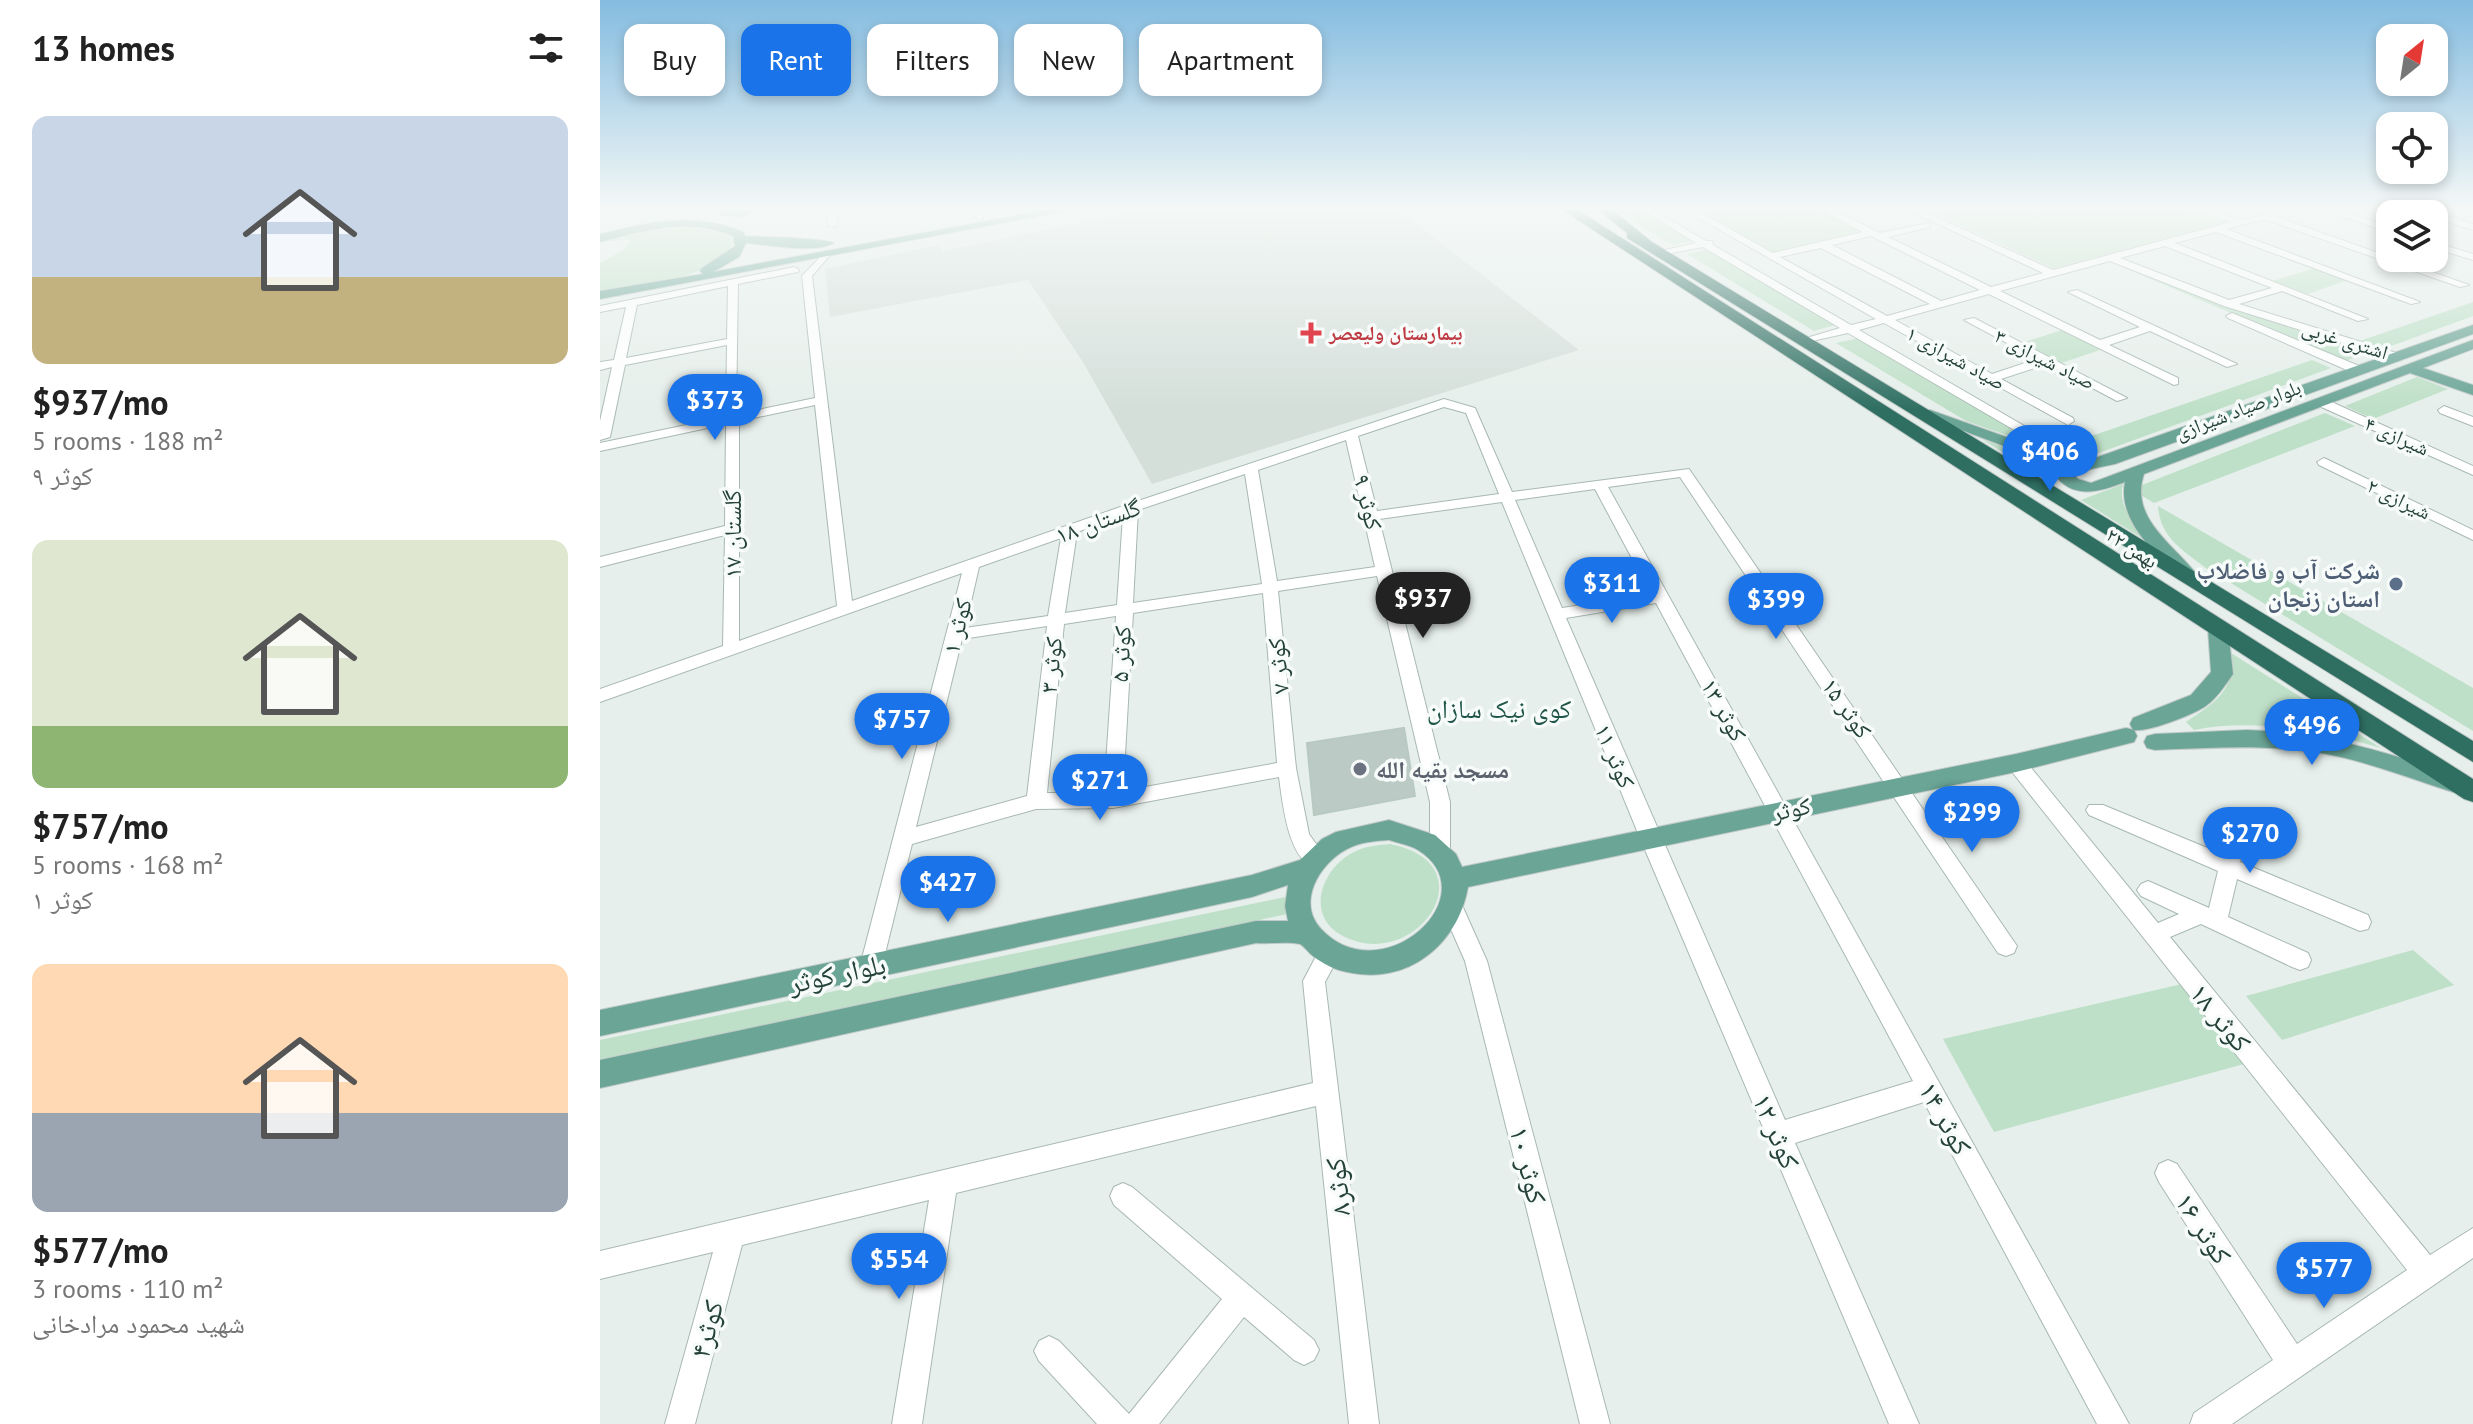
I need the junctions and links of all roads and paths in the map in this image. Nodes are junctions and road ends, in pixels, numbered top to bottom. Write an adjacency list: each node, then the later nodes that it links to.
1 (687, 275): 19 (main road)
2 (716, 275): 19 (main road)
3 (768, 275): 17 (street)
4 (1688, 275): 82 (highway, ۲۲ بهمن)
5 (1693, 275): 36 (highway, ۲۲ بهمن)
6 (1758, 275): 33 (street)
7 (1806, 275): 30 (street, صیاد شیرازی ۱)
8 (1883, 275): 27 (street)
9 (1958, 275): 21 (street)
10 (2048, 275): 21 (street)
11 (2142, 275): 44 (street, اشتری غربی)
12 (2149, 275): 26 (street, اشتری غربی)
13 (2250, 275): 20 (street)
14 (2343, 275): 24 (street)
15 (2436, 275): 18 (street)
16 (807, 276): 49 (street)
17 (733, 283): 25 (street); 35 (street, گلستان ۱۷)
18 (2464, 285)
19 (655, 287): 23 (main road)
20 (2282, 288): 26 (street); 29 (street)
21 (1990, 291): 27 (street); 37 (street)
22 (2073, 292): 32 (street)
23 (600, 295)
24 (2415, 302)
25 (632, 303): 28 (street); 40 (street)
26 (2228, 304): 41 (street, اشتری غربی)
27 (1940, 305): 30 (street)
28 (600, 309)
29 (2362, 319)
30 (1885, 320): 33 (street); 45 (street, صیاد شیرازی ۱)
31 (1970, 320): 39 (street, صیاد شیرازی ۳)
32 (2151, 327): 37 (street); 42 (street)
33 (1850, 329): 36 (street); 57 (street)
34 (2473, 329): 41 (main road, بلوار صیاد شیرازی)
35 (732, 341): 40 (street); 54 (street, گلستان ۱۷)
36 (1807, 341): 53 (highway, ۲۲ بهمن)
37 (2099, 344): 46 (street)
38 (2473, 344): 41 (main road, بلوار صیاد شیرازی)
39 (2048, 360): 45 (street); 50 (street, صیاد شیرازی ۳)
40 (619, 362): 43 (street); 59 (street)
41 (2410, 363): 44 (main road, بلوار صیاد شیرازی); 47 (main road); 48 (main road); 51 (main road, بلوار صیاد شیرازی)
42 (2231, 364)
43 (600, 366)
44 (2360, 371): 60 (main road, بلوار صیاد شیرازی)
45 (1991, 378): 55 (street, صیاد شیرازی ۱)
46 (2174, 381)
47 (2473, 383)
48 (2473, 390)
49 (821, 395): 54 (street); 79 (street)
50 (2121, 398)
51 (2321, 402): 63 (main road, بلوار صیاد شیرازی); 64 (street, شیرازی ۴)
52 (2444, 410): 56 (street)
53 (1924, 413): 60 (main road); 75 (highway, ۲۲ بهمن)
54 (732, 414): 59 (street); 69 (street, گلستان ۱۷)
55 (2068, 421)
56 (2473, 422)
57 (2028, 434)
58 (1351, 435): 62 (street, گلستان ۱۸); 66 (street, گلستان ۱۸); 68 (street, کوثر ۹)
59 (601, 444)
60 (2109, 460): 63 (main road, بلوار صیاد شیرازی)
61 (2324, 462): 71 (street, شیرازی ۲)
62 (1251, 468): 67 (street, گلستان ۱۸); 76 (street, کوثر ۷)
63 (2137, 471): 75 (main road)
64 (2473, 471)
65 (1599, 483): 66 (street); 77 (street, کوثر ۱۳); 94 (street, ۱۵ کوثر)
66 (1506, 496): 68 (street); 80 (street, کوثر ۱۱)
67 (1131, 508): 70 (street, گلستان ۱۸); 78 (street, کوثر ۵)
68 (1372, 516): 74 (street, کوثر ۹)
69 (732, 529): 72 (street); 84 (street, گلستان ۱۷)
70 (1070, 530): 73 (street, گلستان ۱۸); 81 (street, کوثر ۳)
71 (2473, 536)
72 (600, 562)
73 (972, 566): 79 (street, گلستان ۱۸); 83 (street, کوثر ۱)
74 (1385, 570): 76 (street); 103 (street, کوثر ۹)
75 (2188, 576): 85 (highway, ۲۲ بهمن)
76 (1270, 587): 78 (street); 93 (street, کوثر ۷)
77 (1661, 597): 80 (street); 99 (street, کوثر ۱۳)
78 (1124, 609): 81 (street); 96 (street, کوثر ۵)
79 (845, 610): 84 (street, گلستان ۱۸)
80 (1556, 614): 102 (street, کوثر ۱۱)
81 (1056, 619): 83 (street); 97 (street, کوثر ۳)
82 (2218, 629): 86 (highway, ۲۲ بهمن); 90 (main road)
83 (955, 635): 101 (street, کوثر ۱)
84 (731, 650): 87 (street, گلستان ۱۸)
85 (2319, 658): 86 (highway); 88 (highway, ۲۲ بهمن)
86 (2290, 674): 89 (highway, ۲۲ بهمن)
87 (600, 696)
88 (2402, 709): 89 (highway); 91 (highway, ۲۲ بهمن)
89 (2373, 728): 95 (highway, ۲۲ بهمن)
90 (2141, 734): 92 (main road, کوثر); 95 (main road)
91 (2473, 753)
92 (2016, 763): 94 (main road, کوثر); 112 (street, کوثر ۱۸)
93 (1287, 768): 96 (street); 104 (street, کوثر ۷)
94 (1901, 787): 99 (main road, کوثر); 113 (street)
95 (2471, 790)
96 (1113, 800): 97 (street)
97 (1036, 801): 101 (street)
98 (2096, 810): 105 (street)
99 (1779, 812): 102 (main road, کوثر); 119 (street, کوثر ۱۴)
100 (2240, 819): 105 (street)
101 (905, 838): 116 (street, کوثر ۱)
102 (1650, 838): 106 (main road, کوثر); 121 (street, کوثر ۱۲)
103 (1440, 851): 104 (main road); 106 (main road)
104 (1312, 863): 111 (main road); 116 (main road, بلوار کوثر)
105 (2230, 866): 109 (street); 110 (street)
106 (1455, 879): 108 (main road)
107 (2148, 890): 109 (street)
108 (1453, 909): 114 (main road); 138 (street, کوثر ۱۰)
109 (2208, 918): 112 (street); 115 (street)
110 (2360, 922)
111 (1306, 933): 114 (main road); 118 (main road, بلوار کوثر)
112 (2154, 934): 128 (street, کوثر ۱۸)
113 (2006, 946)
114 (1329, 954): 120 (street, کوثر۸)
115 (2300, 960)
116 (871, 966): 117 (main road, بلوار کوثر)
117 (600, 1023)
118 (600, 1074)
119 (1930, 1088): 121 (street); 140 (street, کوثر ۱۴)
120 (1326, 1092): 123 (street); 137 (street, کوثر۸)
121 (1779, 1135): 139 (street, کوثر ۱۲)
122 (2168, 1173): 132 (street, کوثر ۱۶)
123 (944, 1186): 125 (street); 134 (street)
124 (1123, 1196): 129 (street)
125 (731, 1235): 127 (street); 133 (street, کوثر۴)
126 (2473, 1242): 128 (street)
127 (600, 1265)
128 (2426, 1272): 132 (street)
129 (1242, 1297): 130 (street); 136 (street)
130 (1304, 1350)
131 (1049, 1351): 135 (street)
132 (2293, 1364): 141 (street)
133 (680, 1424)
134 (907, 1424)
135 (1118, 1424)
136 (1140, 1424)
137 (1364, 1424)
138 (1595, 1424)
139 (1904, 1424)
140 (2114, 1424)
141 (2205, 1424)

